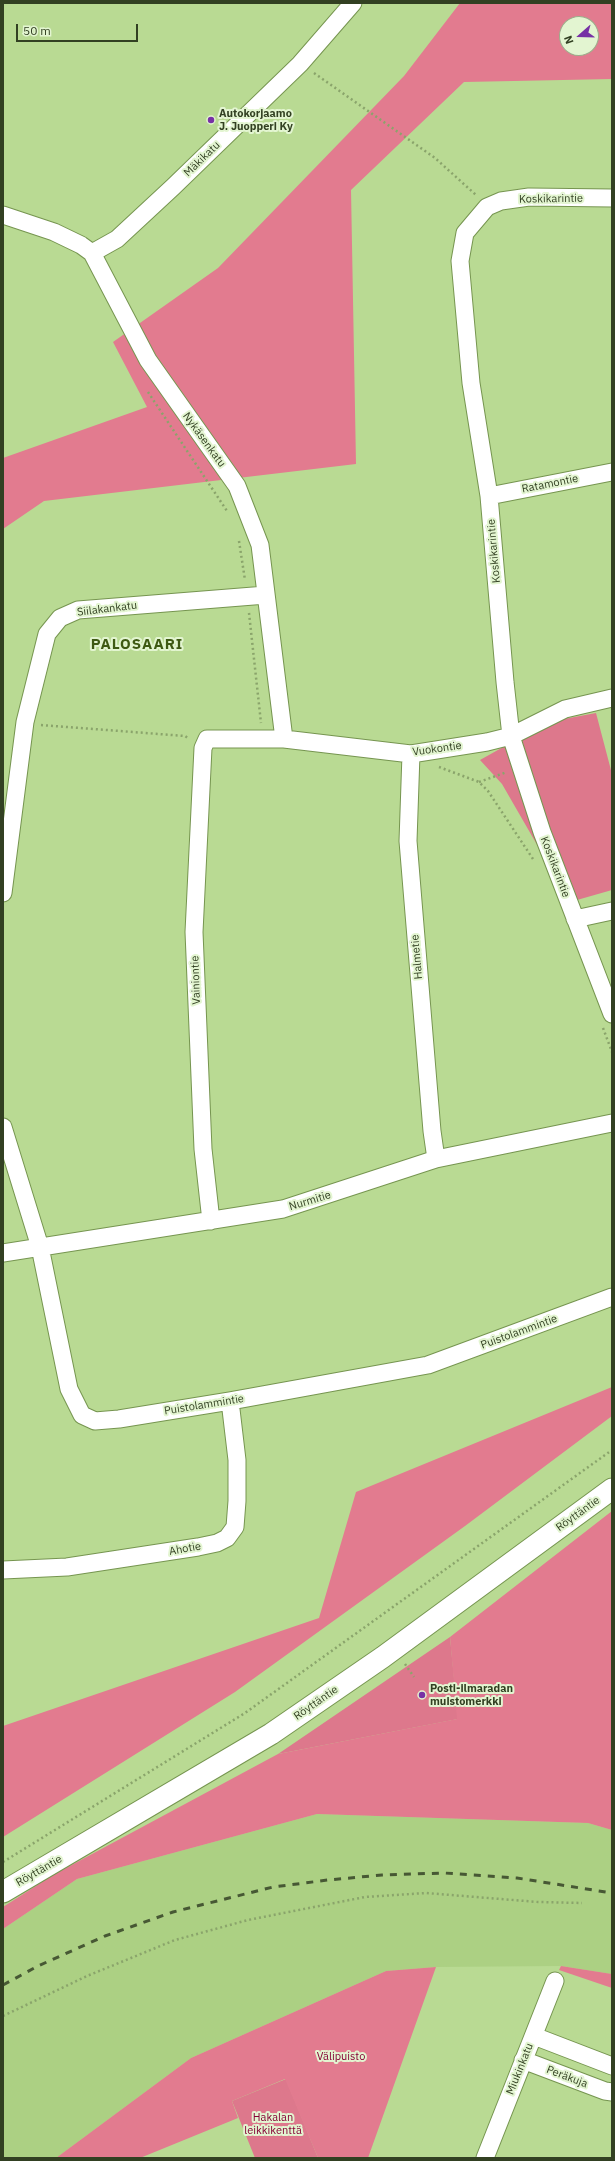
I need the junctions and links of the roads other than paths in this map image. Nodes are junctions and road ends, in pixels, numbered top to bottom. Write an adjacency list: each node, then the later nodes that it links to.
1 (353, 3): 4 (street, Mäkikatu)
2 (612, 198): 6 (street, Koskikarintie)
3 (3, 215): 4 (street, Nykäsenkatu)
4 (92, 253): 7 (street, Nykäsenkatu)
5 (612, 472): 6 (street, Ratamontie)
6 (489, 496): 9 (street, Koskikarintie)
7 (266, 595): 10 (street, Nykäsenkatu); 13 (street, Siilakankatu)
8 (612, 698): 9 (street, Vuokontie)
9 (511, 736): 12 (street, Vuokontie); 15 (street, Koskikarintie)
10 (284, 739): 11 (street, Vuokontie); 12 (street, Vuokontie)
11 (205, 743): 20 (street, Vainiontie)
12 (411, 760): 19 (street, Halmetie)
13 (3, 893)
14 (612, 911): 15 (street)
15 (575, 919): 16 (street, Koskikarintie)
16 (607, 1019)
17 (612, 1123): 19 (street, Nurmitie)
18 (3, 1128): 21 (street, Puistolammintie)
19 (436, 1159): 20 (street, Nurmitie)
20 (211, 1221): 21 (street, Nurmitie)
21 (40, 1247): 22 (street, Nurmitie); 24 (street, Puistolammintie)
22 (3, 1253)
23 (612, 1297): 24 (street, Puistolammintie)
24 (230, 1401): 26 (street, Ahotie)
25 (612, 1490): 27 (street, Röyttäntie)
26 (3, 1570)
27 (3, 1892)
28 (555, 1981): 29 (street, Miukinkatu)
29 (534, 2036): 30 (street, Miukinkatu); 31 (street)
30 (523, 2060): 32 (street, Peräkuja); 33 (street, Miukinkatu)
31 (612, 2066)
32 (612, 2092)
33 (485, 2158)

